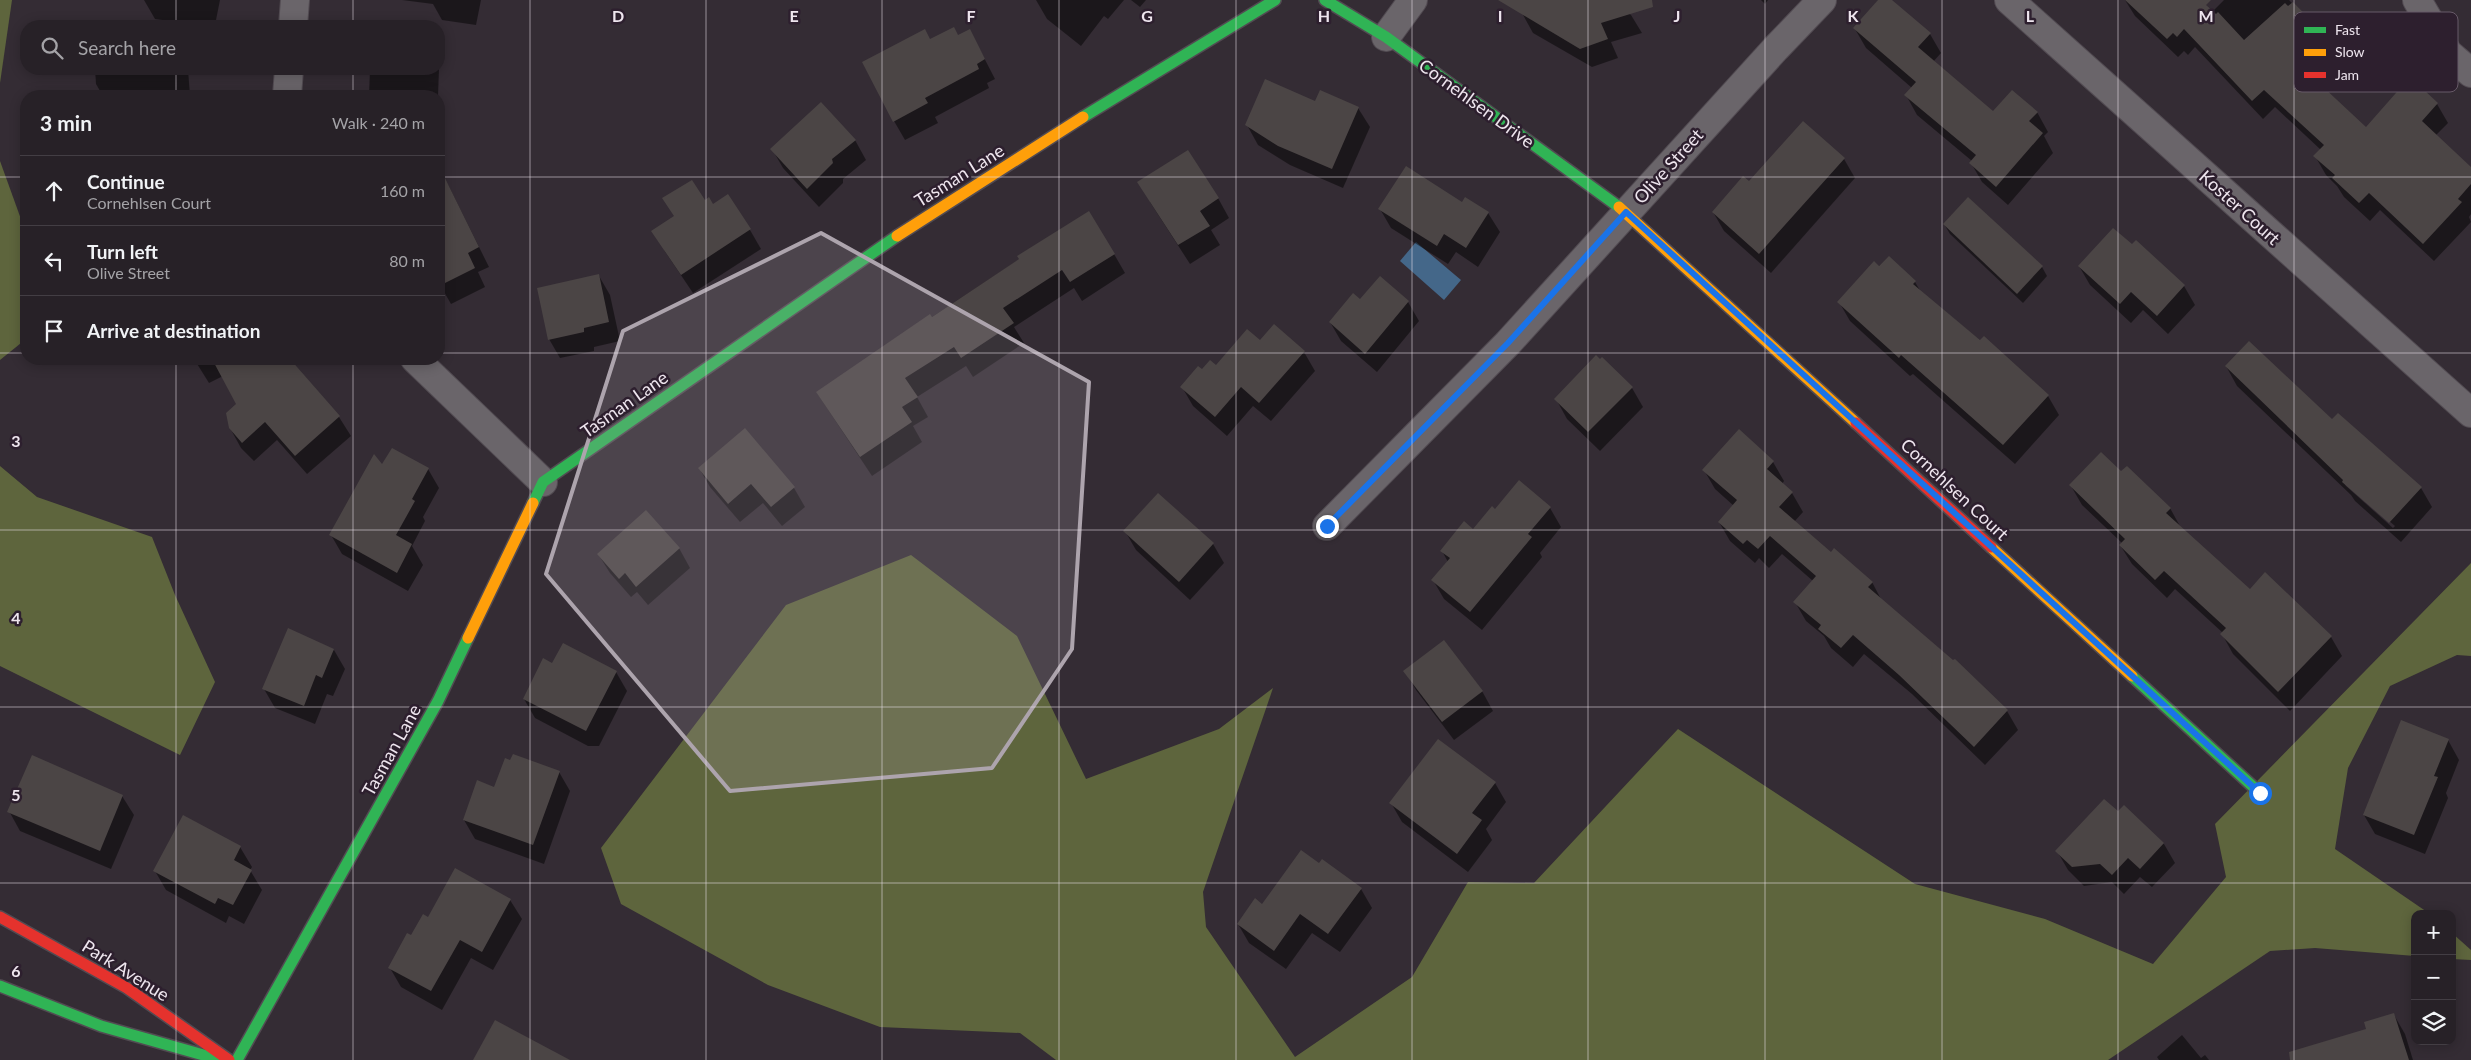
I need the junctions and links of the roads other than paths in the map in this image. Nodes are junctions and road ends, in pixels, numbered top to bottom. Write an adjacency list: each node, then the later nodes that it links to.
1 (295, 0): 9 (street)
2 (1275, 0): 18 (street, Tasman Lane)
3 (1324, 0): 10 (street, Cornehlsen Drive)
4 (1413, 0): 10 (street)
5 (1822, 0): 15 (street, Olive Street)
6 (2009, 0): 17 (street, Koster Court)
7 (2417, 0): 8 (street)
8 (2424, 12)
9 (293, 20)
10 (1386, 37): 15 (street, Cornehlsen Drive)
11 (2458, 62): 12 (street)
12 (2471, 73)
13 (289, 75): 14 (street)
14 (287, 90)
15 (1626, 212): 19 (street, Olive Street); 20 (street, Cornehlsen Court)
16 (421, 365): 18 (street)
17 (2471, 413)
18 (543, 482): 25 (street, Tasman Lane)
19 (1327, 526)
20 (2260, 793)
21 (0, 917): 24 (street, Park Avenue)
22 (0, 986): 23 (street)
23 (221, 1060)
24 (230, 1060)
25 (237, 1060)

